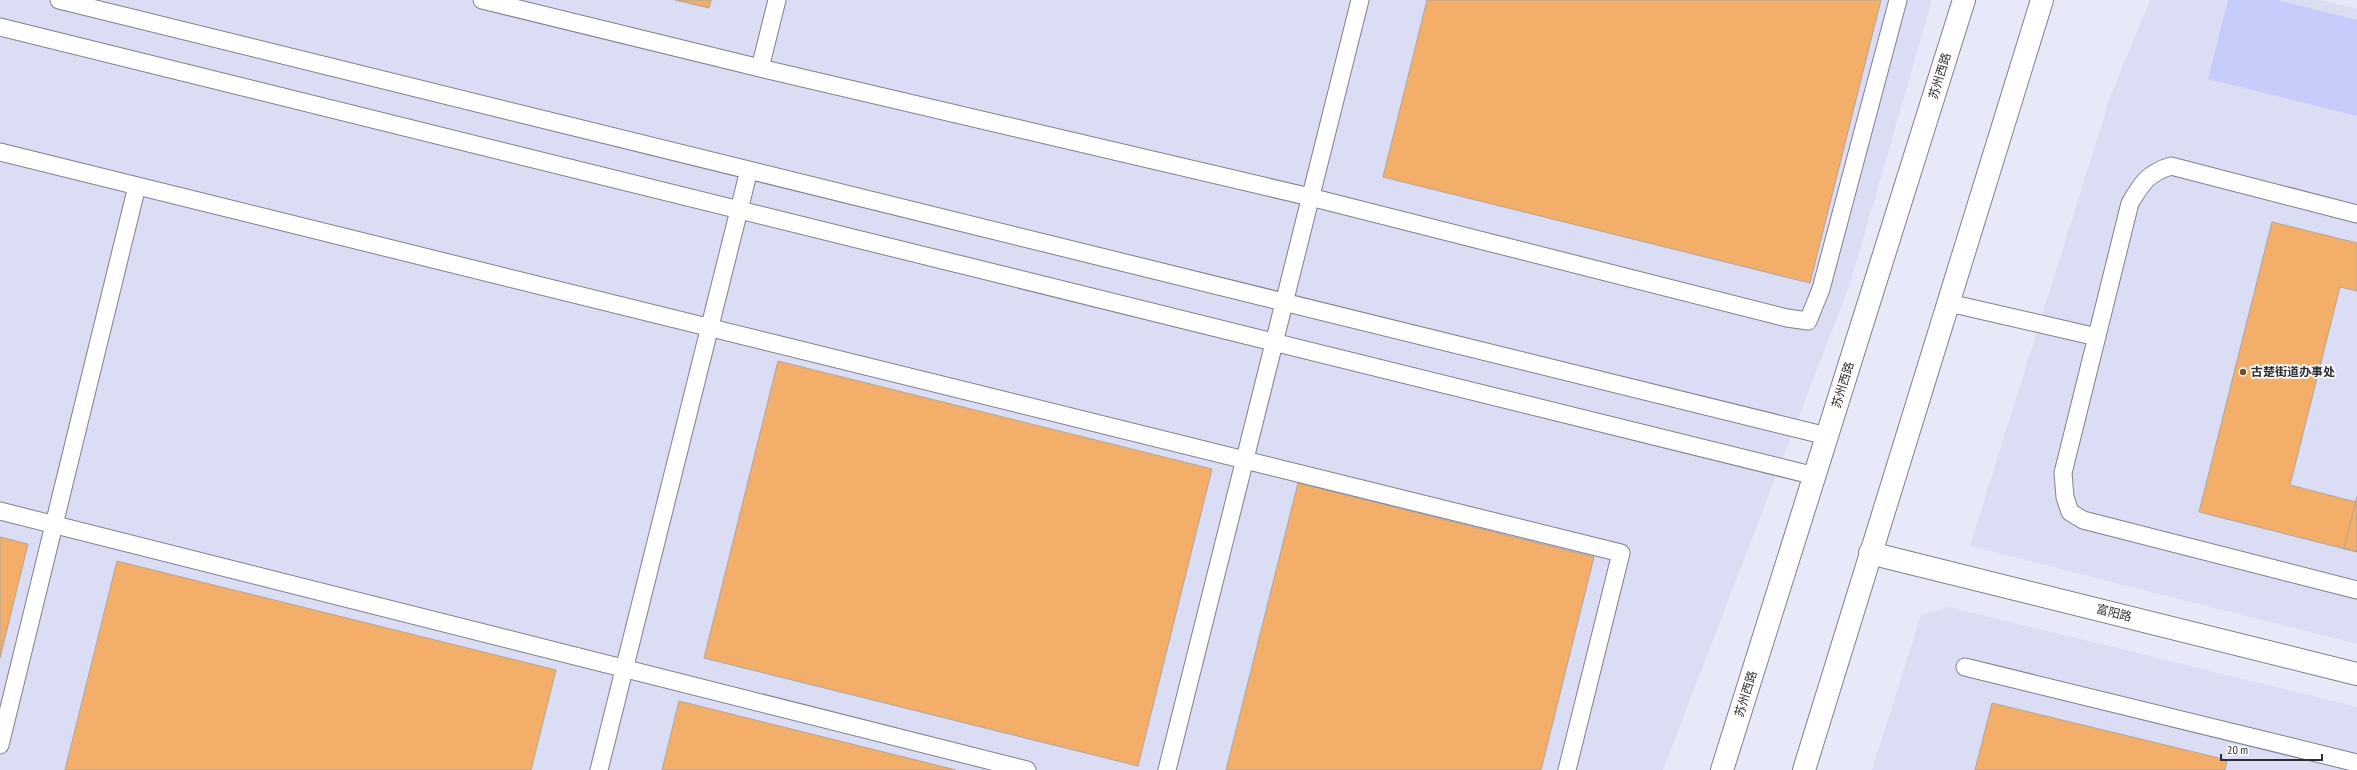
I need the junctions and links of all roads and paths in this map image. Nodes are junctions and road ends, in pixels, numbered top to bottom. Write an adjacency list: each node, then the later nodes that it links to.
1 (58, 0): 11 (lane)
2 (482, 0): 9 (lane)
3 (777, 0): 9 (lane)
4 (1360, 0): 13 (lane)
5 (1898, 0): 13 (lane)
6 (1964, 0): 21 (main road, 苏州西路)
7 (2042, 0): 17 (main road)
8 (0, 27): 14 (lane)
9 (760, 68): 13 (lane)
10 (0, 152): 12 (lane)
11 (749, 170): 14 (lane); 16 (lane)
12 (137, 186): 18 (lane); 25 (lane)
13 (1310, 197): 16 (lane)
14 (739, 210): 18 (lane); 20 (lane)
15 (2357, 214): 19 (lane)
16 (1283, 302): 20 (lane); 21 (lane)
17 (1949, 303): 19 (lane); 26 (main road)
18 (710, 327): 22 (lane); 29 (lane)
19 (2097, 337): 27 (lane)
20 (1273, 342): 22 (lane); 23 (lane)
21 (1827, 436): 23 (main road, 苏州西路)
22 (1244, 460): 35 (lane); 36 (lane)
23 (1814, 476): 37 (main road, 苏州西路)
24 (0, 510): 25 (lane)
25 (54, 524): 29 (lane); 31 (lane)
26 (1870, 553): 30 (main road, 富阳路); 38 (main road)
27 (2357, 590)
28 (1965, 667): 32 (lane)
29 (624, 668): 33 (lane); 34 (lane)
30 (2357, 674)
31 (0, 744)
32 (2357, 762)
33 (599, 770)
34 (1028, 770)
35 (1167, 770)
36 (1567, 770)
37 (1722, 770)
38 (1804, 770)

